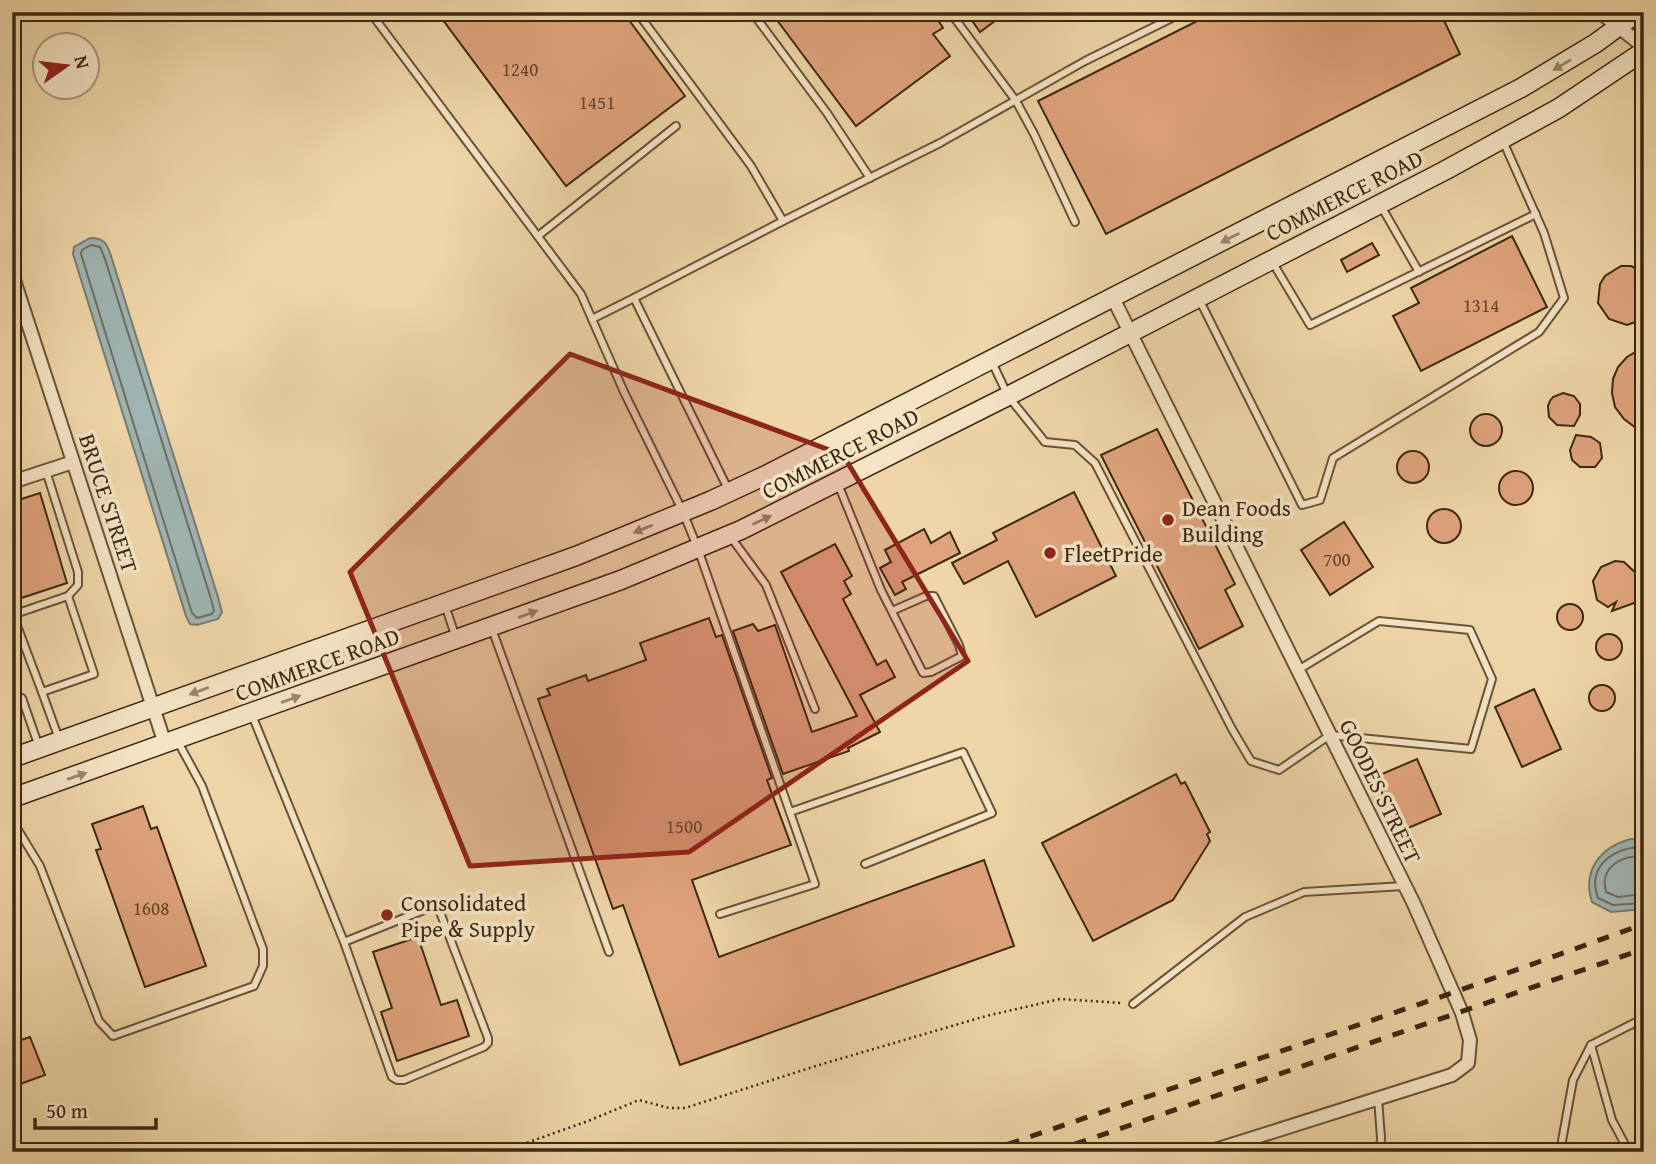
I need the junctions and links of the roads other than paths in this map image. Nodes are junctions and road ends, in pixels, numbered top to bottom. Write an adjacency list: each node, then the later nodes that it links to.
1 (370, 12): 18 (lane)
2 (637, 12): 16 (lane)
3 (752, 12): 13 (lane)
4 (950, 12): 10 (lane)
5 (1184, 12): 10 (lane)
6 (1600, 12): 8 (street)
7 (1638, 12): 8 (main road, COMMERCE ROAD)
8 (1619, 27): 9 (street); 24 (main road, COMMERCE ROAD, one-way to 24)
9 (1644, 49): 12 (main road, COMMERCE ROAD)
10 (1016, 101): 13 (lane); 17 (lane)
11 (676, 126): 18 (lane)
12 (1502, 140): 14 (main road, COMMERCE ROAD); 15 (lane)
13 (870, 178): 16 (lane)
14 (1380, 204): 19 (main road, COMMERCE ROAD); 20 (lane)
15 (1536, 214): 20 (lane); 22 (lane)
16 (783, 221): 23 (lane)
17 (1075, 222)
18 (537, 236): 25 (lane)
19 (1272, 260): 20 (lane); 22 (main road, COMMERCE ROAD)
20 (1419, 272)
21 (12, 274): 29 (street, BRUCE STREET)
22 (1198, 297): 26 (main road, COMMERCE ROAD)
23 (634, 298): 25 (lane); 33 (lane)
24 (1113, 298): 26 (street, GOODES STREET); 27 (main road, COMMERCE ROAD)
25 (592, 319): 34 (lane)
26 (1130, 332): 28 (main road, COMMERCE ROAD); 43 (street, GOODES STREET)
27 (991, 361): 28 (lane); 33 (main road, COMMERCE ROAD)
28 (1008, 396): 32 (main road, COMMERCE ROAD); 49 (lane)
29 (73, 462): 30 (street); 46 (street, BRUCE STREET)
30 (46, 471): 31 (street); 37 (lane)
31 (12, 482)
32 (837, 482): 35 (main road, COMMERCE ROAD, one-way to 32); 39 (lane)
33 (730, 492): 34 (main road, COMMERCE ROAD)
34 (683, 512): 36 (lane); 38 (main road, COMMERCE ROAD, one-way to 38)
35 (729, 535): 36 (main road, COMMERCE ROAD); 47 (lane)
36 (698, 549): 41 (main road, COMMERCE ROAD, one-way to 36); 55 (lane)
37 (68, 596): 40 (lane); 44 (lane)
38 (444, 603): 42 (lane); 46 (main road, COMMERCE ROAD, one-way to 46)
39 (892, 611): 39 (lane)
40 (13, 615): 44 (lane)
41 (491, 627): 42 (main road, COMMERCE ROAD); 61 (lane)
42 (457, 639): 48 (main road, COMMERCE ROAD, one-way to 42)
43 (1298, 670): 49 (street, GOODES STREET); 49 (lane)
44 (42, 692): 50 (lane)
45 (12, 702): 52 (lane)
46 (153, 707): 50 (main road, COMMERCE ROAD); 51 (street, BRUCE STREET)
47 (815, 709)
48 (251, 713): 51 (main road, COMMERCE ROAD); 60 (lane)
49 (1330, 735): 58 (street, GOODES STREET)
50 (60, 741): 52 (main road, COMMERCE ROAD)
51 (171, 742): 54 (main road, COMMERCE ROAD, one-way to 51); 56 (lane)
52 (39, 748): 53 (main road, COMMERCE ROAD)
53 (12, 758)
54 (12, 798)
55 (790, 812): 57 (lane); 59 (lane)
56 (12, 820)
57 (865, 864)
58 (1405, 886): 62 (lane); 65 (street, GOODES STREET)
59 (720, 914)
60 (344, 942): 60 (lane)
61 (609, 952)
62 (1133, 1004)
63 (1644, 1018): 64 (lane)
64 (1591, 1045): 68 (lane); 69 (lane)
65 (1378, 1098): 66 (street, GOODES STREET); 67 (lane)
66 (1209, 1152)
67 (1380, 1152)
68 (1560, 1152)
69 (1629, 1152)

